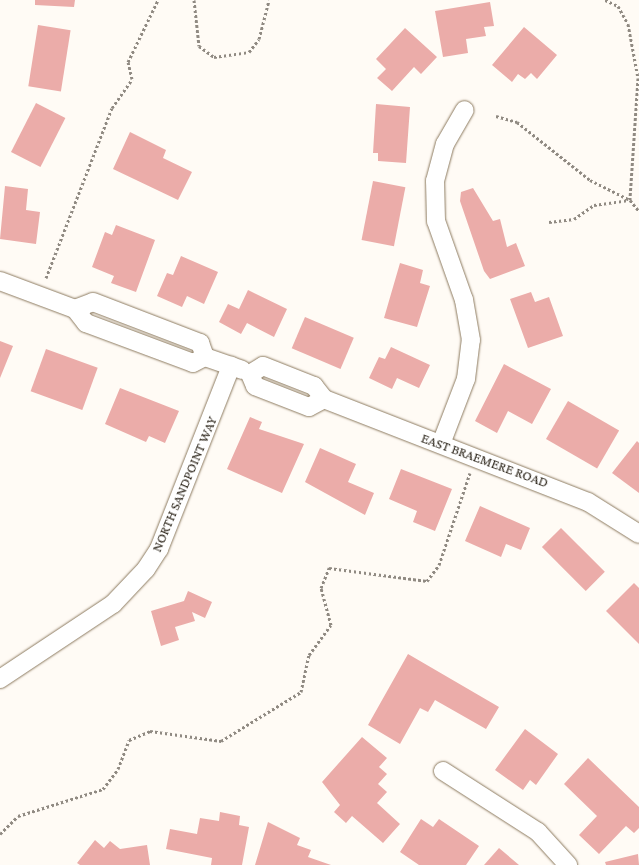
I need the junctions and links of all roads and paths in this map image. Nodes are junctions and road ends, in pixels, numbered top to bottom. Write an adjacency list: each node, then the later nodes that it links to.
1 (158, 0): 10 (path)
2 (194, 0): 3 (path)
3 (269, 0)
4 (605, 0): 7 (path)
5 (465, 110): 13 (street)
6 (496, 116): 7 (path)
7 (630, 200): 8 (path); 9 (path)
8 (639, 211)
9 (549, 222)
10 (46, 278)
11 (0, 281): 12 (street, EAST BRAEMERE ROAD)
12 (231, 366): 13 (street, EAST BRAEMERE ROAD); 16 (street, NORTH SANDPOINT WAY)
13 (441, 444): 15 (street, EAST BRAEMERE ROAD)
14 (471, 470): 18 (path)
15 (639, 534)
16 (0, 679)
17 (443, 771): 19 (street)
18 (0, 834)
19 (568, 865)

